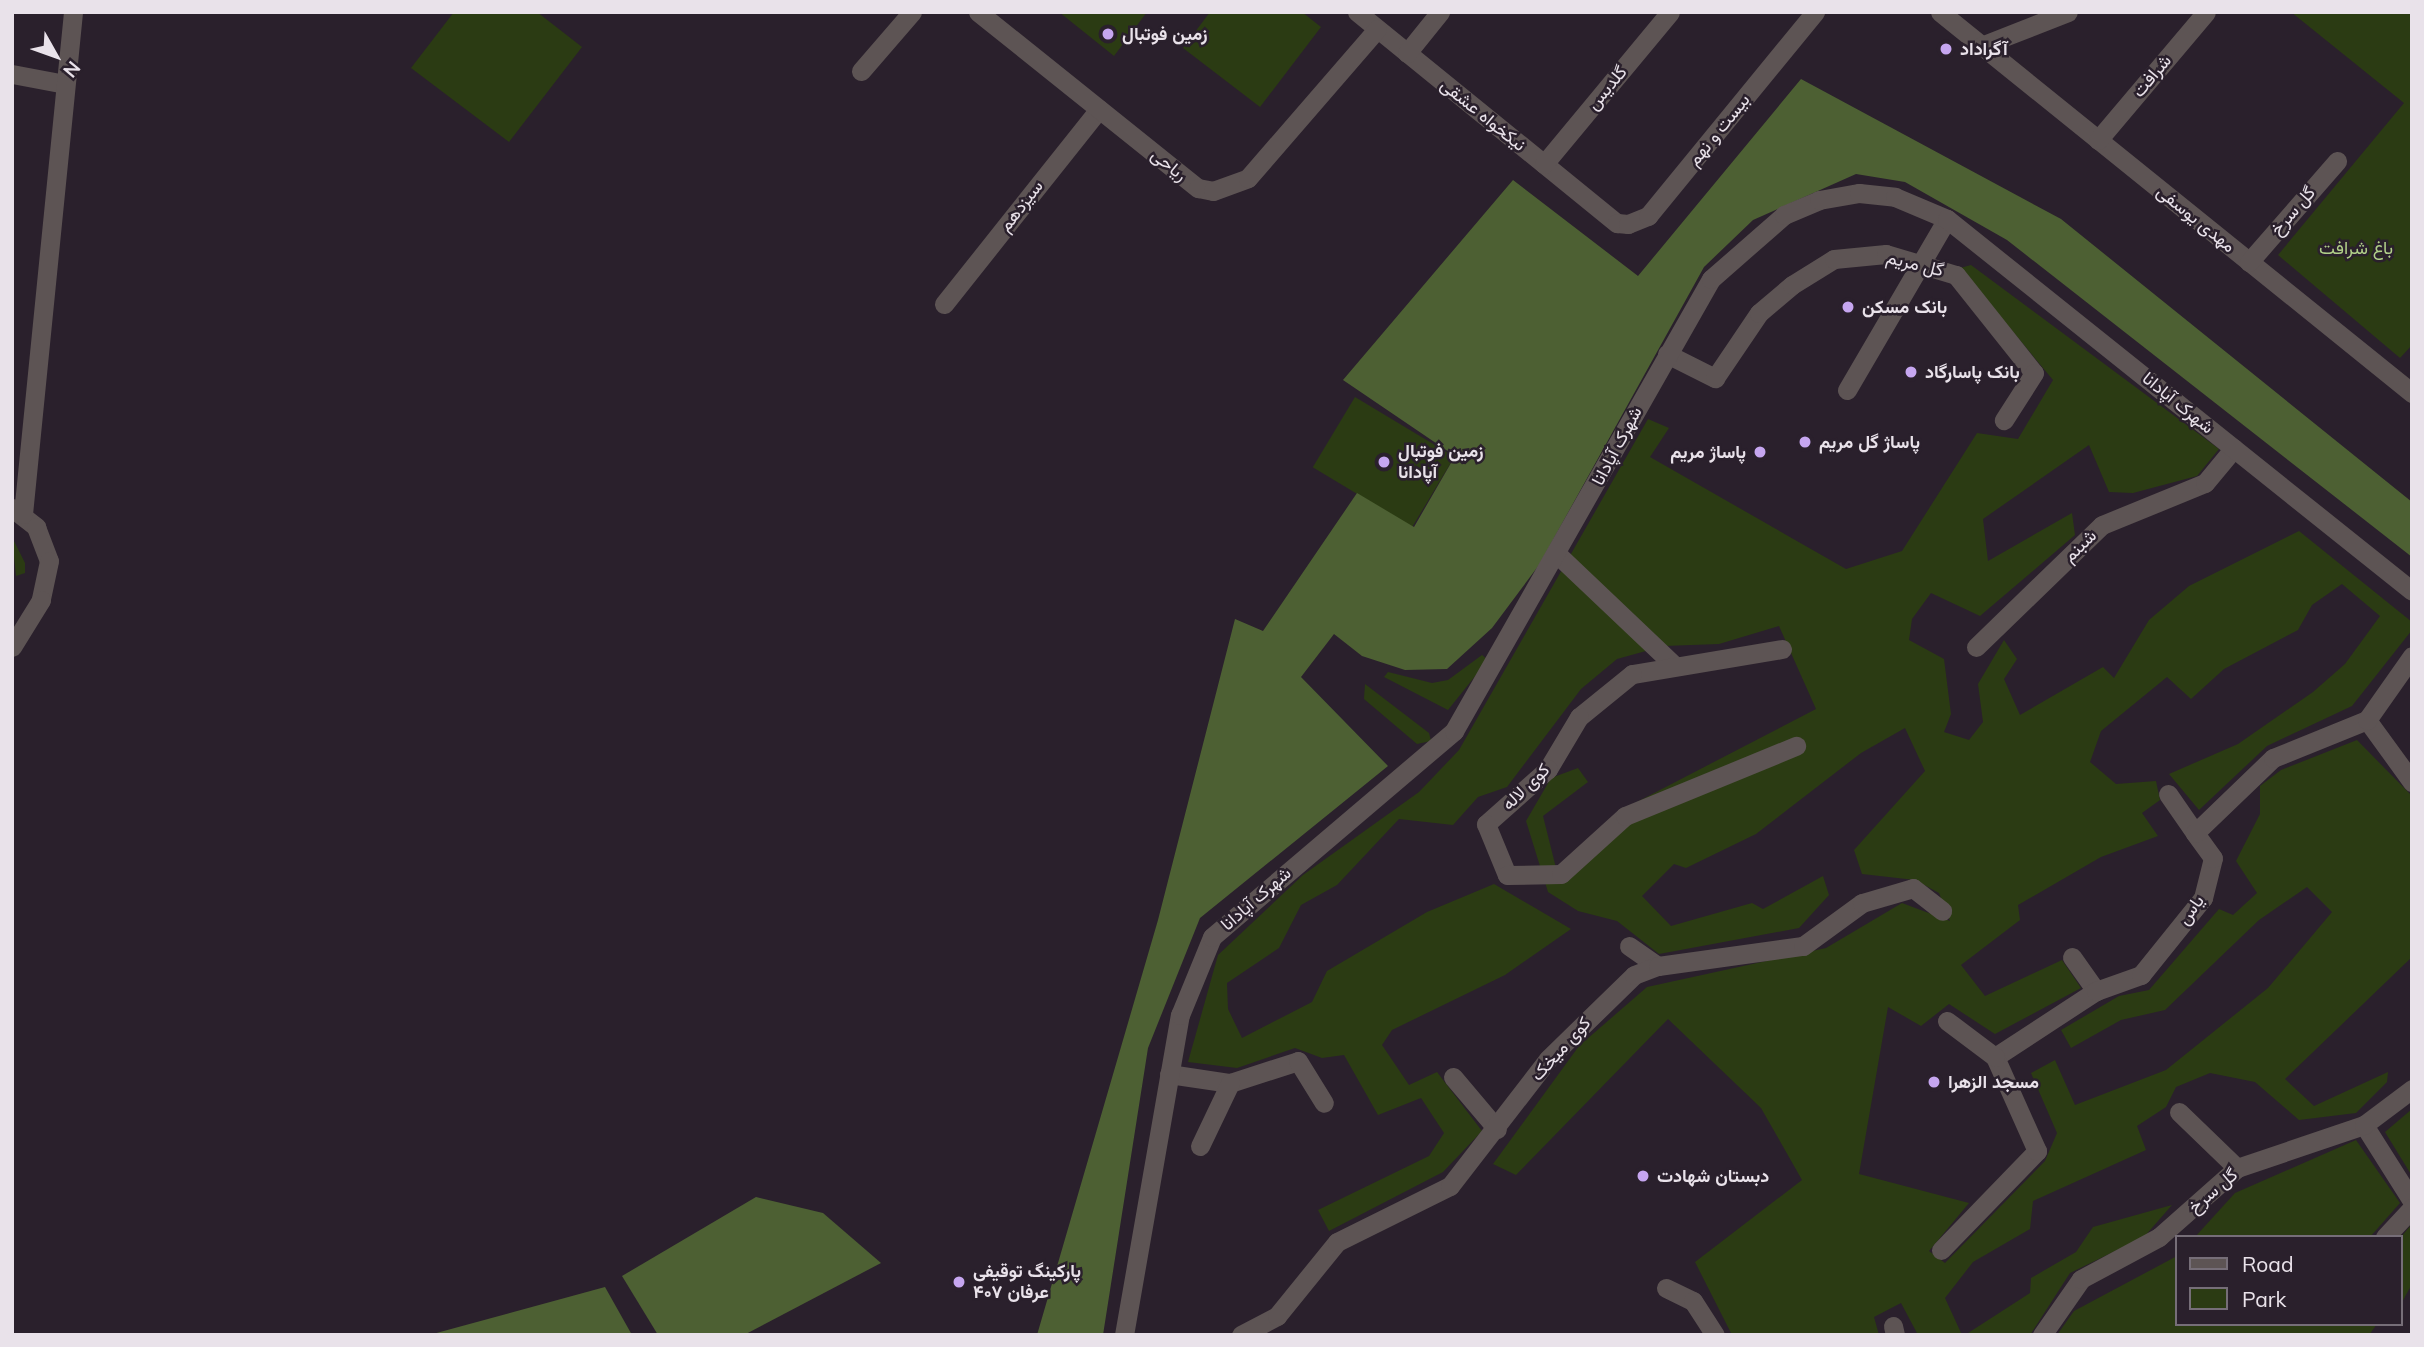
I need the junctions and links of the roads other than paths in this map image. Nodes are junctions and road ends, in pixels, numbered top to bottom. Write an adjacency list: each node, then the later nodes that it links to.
1 (73, 12): 16 (street)
2 (912, 12): 14 (street)
3 (978, 12): 17 (street, ریاحی)
4 (1357, 12): 11 (street, نیکخواه عشقی)
5 (1440, 12): 13 (street)
6 (1670, 12): 20 (street, گلدیس)
7 (1815, 12): 21 (street, بیست و نهم)
8 (1940, 12): 12 (street, مهدی یوسفی)
9 (2068, 12): 12 (street)
10 (2206, 12): 18 (street, شرافت)
11 (1377, 29): 13 (street, نیکخواه عشقی); 17 (street, ریاحی)
12 (1981, 46): 18 (street, مهدی یوسفی)
13 (1407, 53): 20 (street, نیکخواه عشقی)
14 (861, 71)
15 (12, 74): 16 (street)
16 (65, 84): 31 (street)
17 (1098, 108): 25 (street, سیزدهم)
18 (2098, 140): 23 (street, مهدی یوسفی)
19 (2337, 161): 23 (street, گل سرخ)
20 (1544, 164): 21 (street, نیکخواه عشقی)
21 (1611, 218)
22 (1947, 219): 24 (street); 26 (street, شهرک آپادانا); 30 (street, شهرک آپادانا)
23 (2249, 262): 28 (street, مهدی یوسفی)
24 (1921, 263): 26 (street, گل مریم); 27 (street); 29 (street, گل مریم)
25 (944, 304)
26 (1667, 354): 32 (street, شهرک آپادانا)
27 (1847, 390)
28 (2412, 393)
29 (2004, 420)
30 (2234, 448): 33 (street, شهرک آپادانا); 35 (street, شبنم)
31 (18, 511): 34 (street)
32 (1558, 555): 38 (street); 51 (street, شهرک آپادانا)
33 (2412, 591)
34 (12, 647)
35 (1976, 647)
36 (1782, 649): 38 (street, کوی لاله)
37 (2412, 656): 39 (street)
38 (1675, 666): 40 (street, کوی لاله)
39 (2367, 720): 41 (street); 43 (street)
40 (1796, 746)
41 (2412, 782)
42 (2168, 794): 43 (street)
43 (2194, 833): 48 (street, یاس)
44 (1942, 911): 47 (street, کوی میخک)
45 (1629, 946): 47 (street)
46 (2072, 957): 48 (street)
47 (1658, 966): 58 (street, کوی میخک)
48 (2096, 991): 50 (street, یاس)
49 (1947, 1021): 50 (street)
50 (1995, 1057): 64 (street)
51 (1169, 1074): 53 (street); 66 (street, شهرک آپادانا)
52 (1453, 1077): 58 (street)
53 (1230, 1083): 55 (street); 59 (street)
54 (2412, 1088): 57 (street, گل سرخ)
55 (1324, 1103)
56 (2179, 1112): 60 (street)
57 (2364, 1125): 60 (street, گل سرخ); 61 (street)
58 (1497, 1129): 67 (street, کوی میخک)
59 (1200, 1146)
60 (2237, 1168): 69 (street, گل سرخ)
61 (2412, 1201)
62 (2412, 1208): 63 (street)
63 (2387, 1235)
64 (1941, 1250)
65 (1666, 1288): 68 (street)
66 (1124, 1335)
67 (1241, 1335)
68 (1715, 1335)
69 (2042, 1335)

